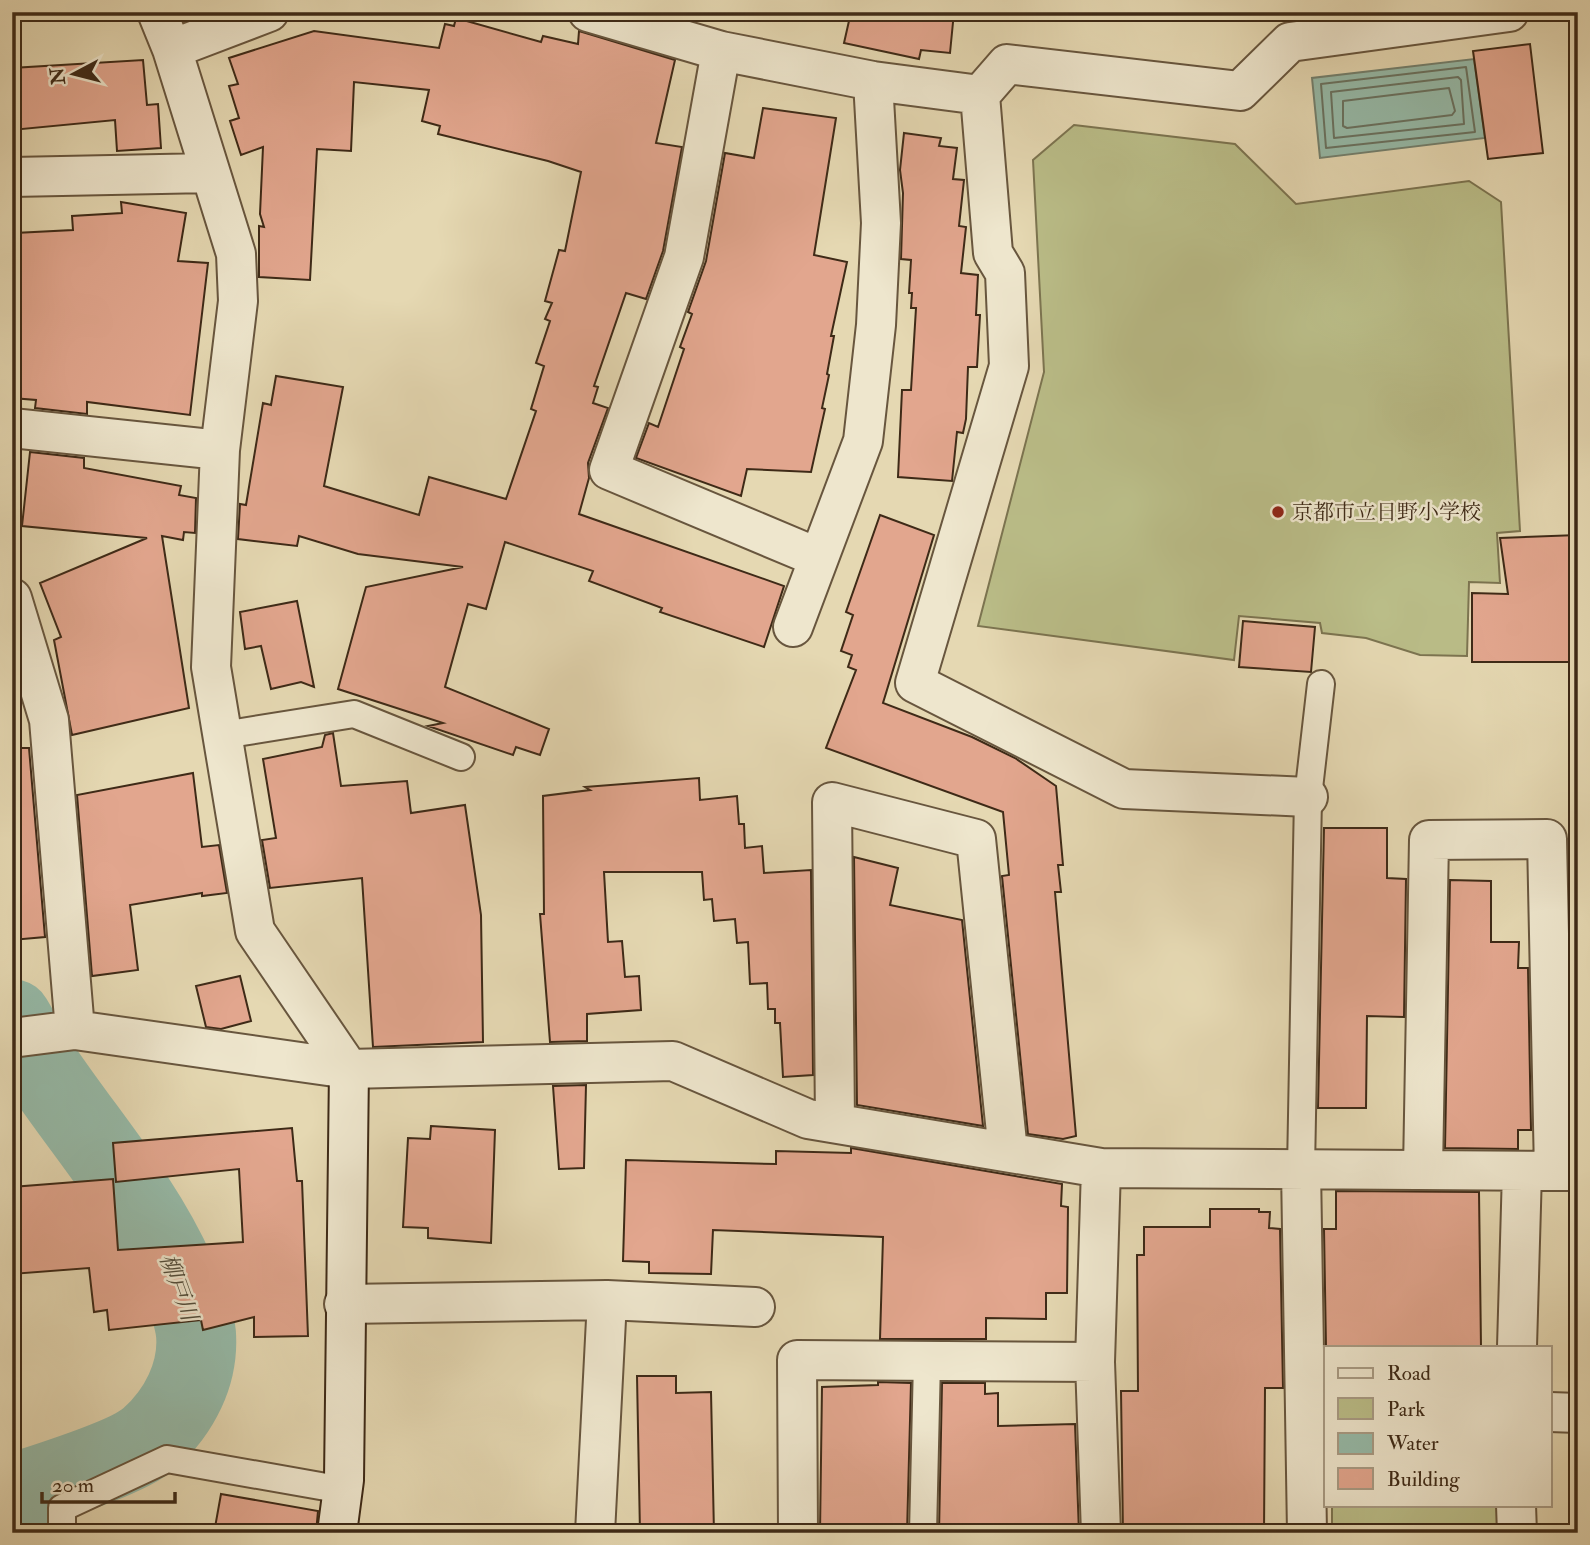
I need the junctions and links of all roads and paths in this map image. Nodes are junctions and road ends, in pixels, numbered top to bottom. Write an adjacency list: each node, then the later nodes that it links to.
1 (157, 12): 6 (street)
2 (269, 12): 6 (street)
3 (1509, 12): 5 (street)
4 (594, 13): 7 (street)
5 (1289, 27): 9 (street)
6 (172, 49): 10 (street)
7 (721, 51): 8 (street); 14 (street)
8 (873, 81): 9 (street); 14 (street)
9 (980, 94): 20 (street)
10 (210, 173): 11 (street); 13 (street)
11 (12, 177)
12 (12, 428): 13 (street)
13 (220, 450): 18 (street)
14 (819, 558): 16 (street)
15 (12, 598): 21 (street)
16 (793, 627)
17 (1321, 684): 20 (lane)
18 (223, 735): 19 (lane); 23 (street)
19 (461, 757)
20 (1308, 797): 27 (lane)
21 (75, 1031): 22 (street); 23 (street)
22 (12, 1038)
23 (349, 1069): 24 (street); 31 (street)
24 (835, 1123): 25 (street); 25 (street)
25 (1008, 1152): 26 (street)
26 (1101, 1168): 27 (street); 35 (street)
27 (1301, 1169): 28 (street); 46 (street)
28 (1423, 1170): 29 (street); 29 (street)
29 (1551, 1171): 33 (street)
30 (607, 1300): 31 (street); 32 (street); 42 (street)
31 (344, 1304): 38 (street)
32 (755, 1307)
33 (1517, 1346)
34 (927, 1361): 35 (street); 43 (street); 44 (lane)
35 (1096, 1362): 45 (street)
36 (1552, 1412): 37 (street)
37 (1578, 1413)
38 (343, 1490): 40 (lane); 41 (street)
39 (1517, 1506): 47 (street)
40 (61, 1533)
41 (337, 1533)
42 (594, 1533)
43 (798, 1533)
44 (923, 1533)
45 (1101, 1533)
46 (1307, 1533)
47 (1517, 1533)

